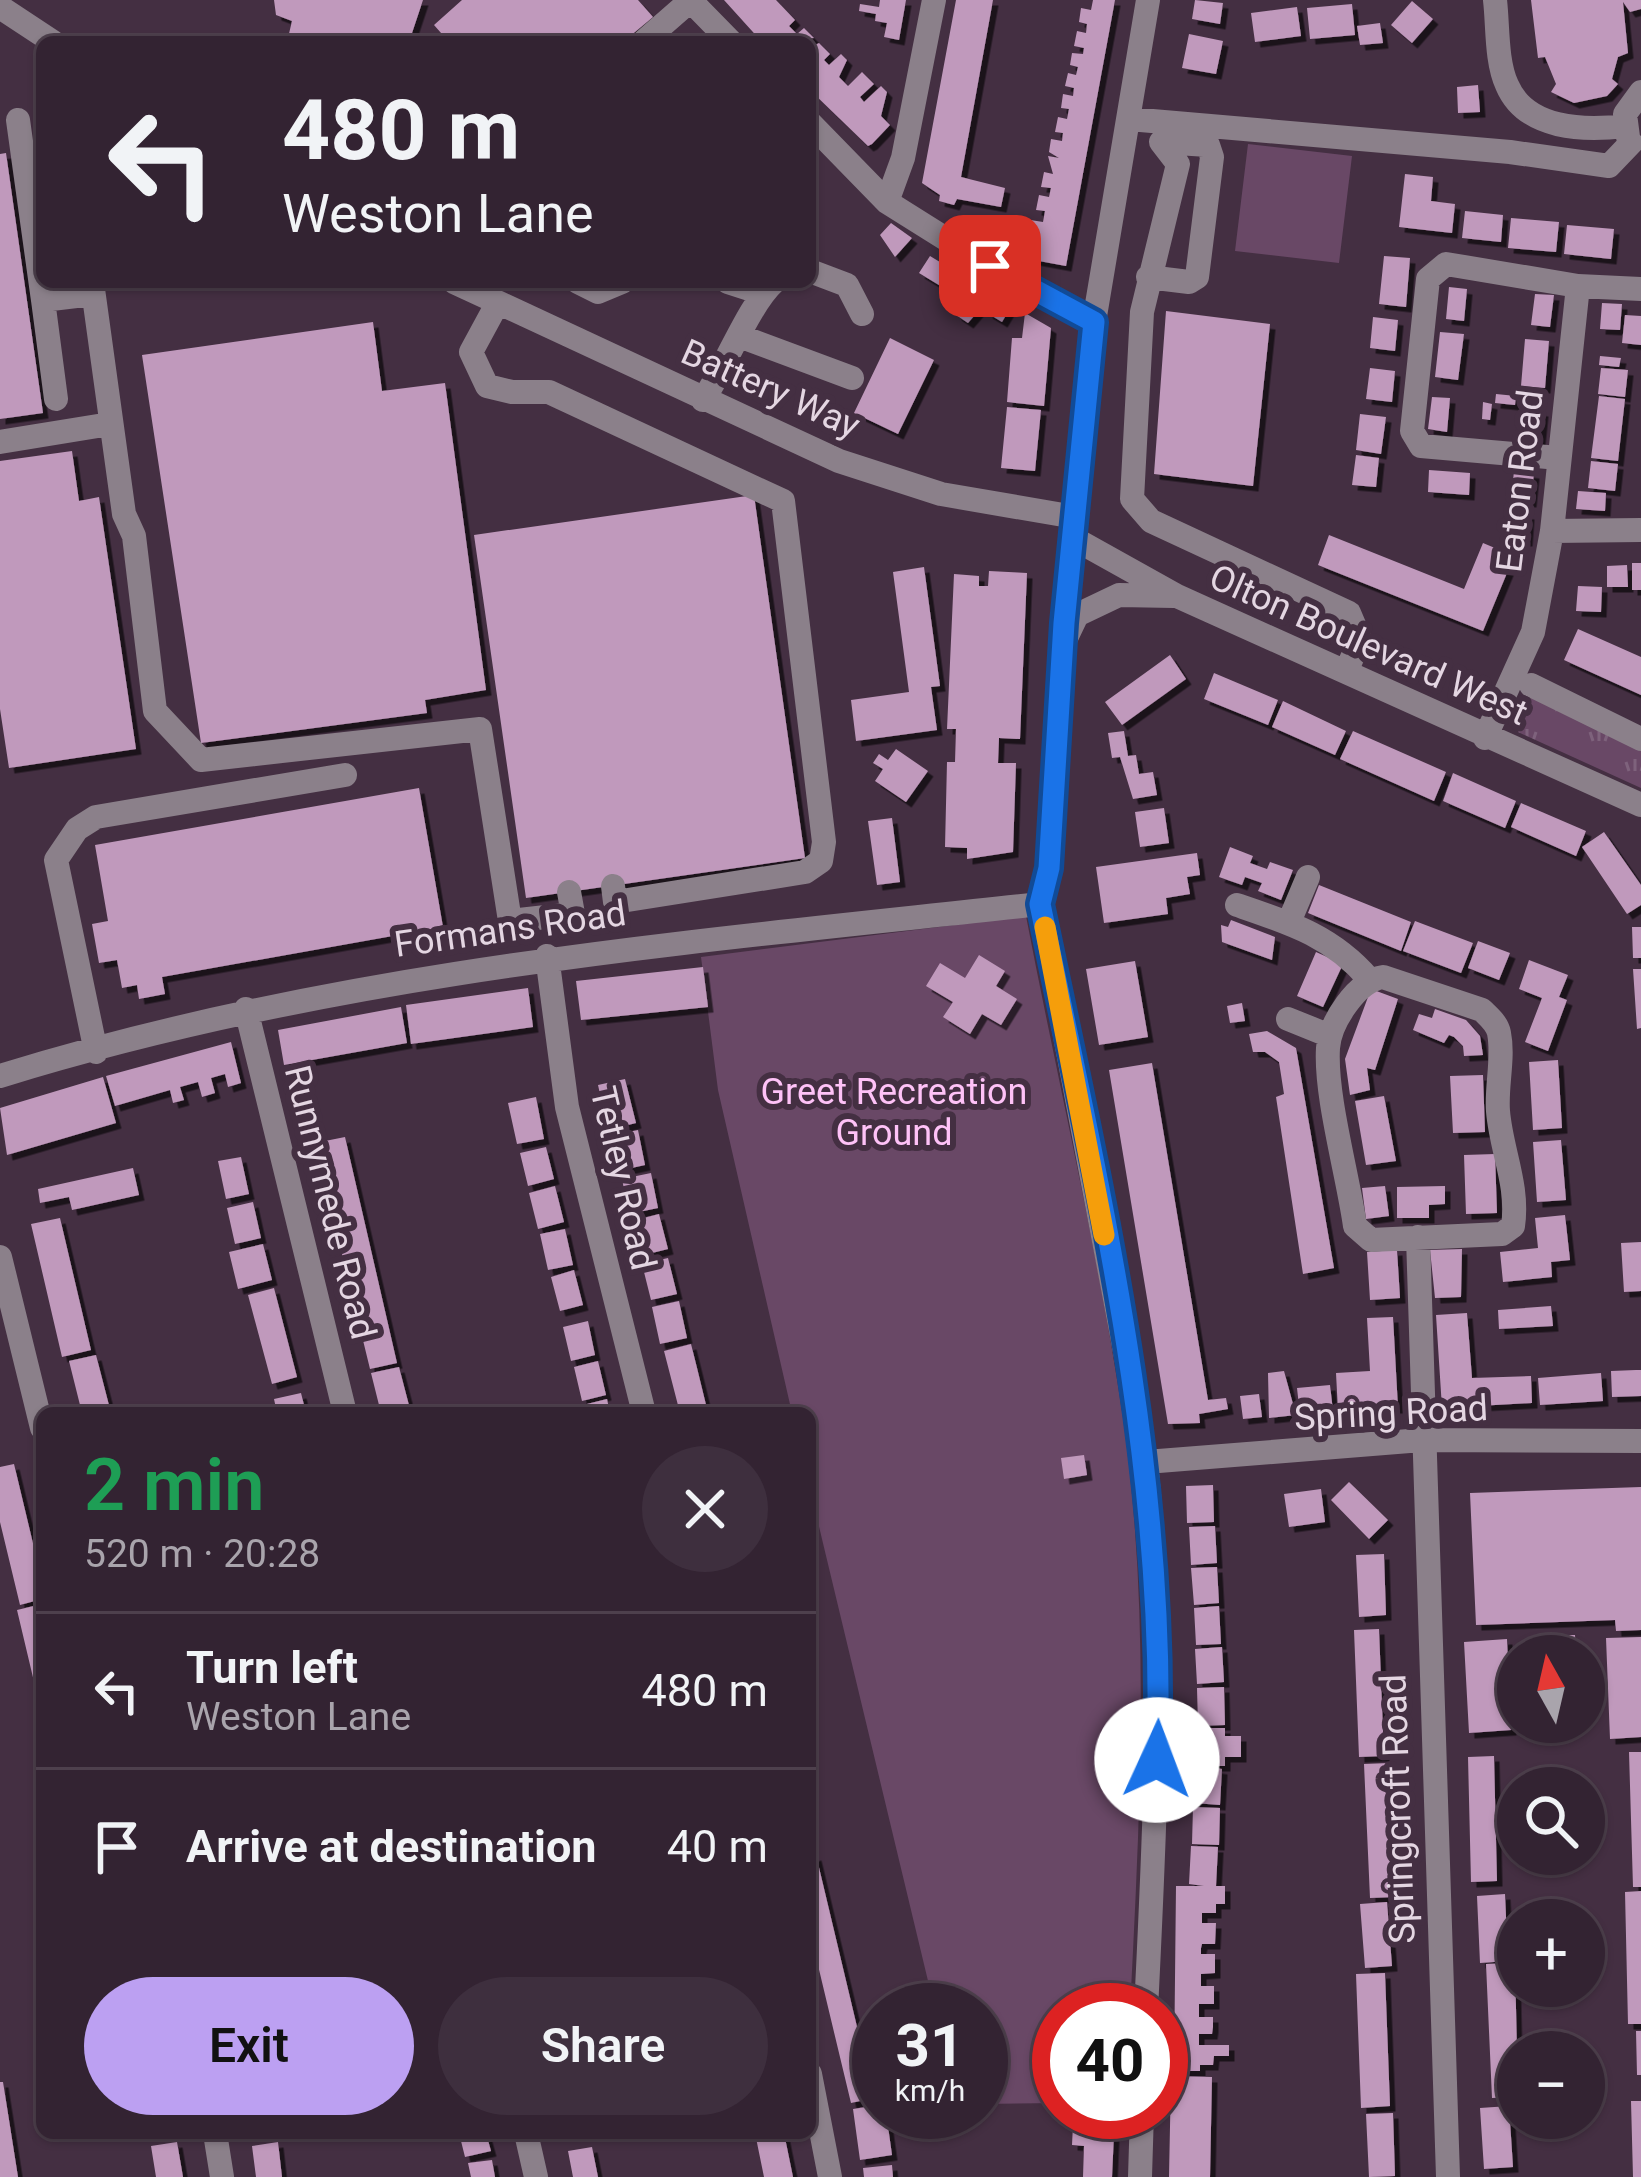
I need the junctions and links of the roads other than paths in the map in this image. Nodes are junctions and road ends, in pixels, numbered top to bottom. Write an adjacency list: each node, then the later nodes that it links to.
1 (690, 0): 7 (street); 8 (street)
2 (934, 0): 15 (street)
3 (1148, 0): 11 (street)
4 (1495, 0): 13 (street)
5 (0, 7): 6 (street)
6 (43, 36)
7 (650, 36)
8 (724, 36)
9 (1641, 92): 13 (street)
10 (18, 121): 16 (street)
11 (1127, 128): 13 (street); 14 (street); 28 (street)
12 (816, 129): 15 (street)
13 (1632, 140)
14 (1161, 142): 18 (street); 18 (street)
15 (887, 202): 28 (street)
16 (36, 250)
17 (816, 273): 27 (street)
18 (1148, 277): 41 (street)
19 (1578, 286): 24 (street); 35 (street, Eaton Road); 35 (street)
20 (41, 288): 25 (street)
21 (93, 288): 25 (street); 33 (street)
22 (465, 288): 26 (street, Battery Way)
23 (767, 288): 29 (street)
24 (1641, 289)
25 (43, 300): 31 (street)
26 (496, 304): 32 (street, Battery Way); 48 (street)
27 (862, 314)
28 (1094, 322): 36 (street)
29 (742, 337): 30 (street); 32 (street)
30 (852, 378)
31 (56, 399)
32 (704, 400): 36 (street, Battery Way)
33 (110, 424): 34 (street); 49 (street)
34 (0, 442)
35 (1559, 458): 38 (street, Eaton Road)
36 (1074, 528): 39 (street, Olton Boulevard West); 40 (street)
37 (1641, 530): 38 (street)
38 (1552, 531): 43 (street, Eaton Road)
39 (1177, 596): 40 (street); 41 (street, Olton Boulevard West)
40 (1064, 643): 50 (street)
41 (1346, 672): 43 (street, Olton Boulevard West)
42 (1531, 685): 44 (street)
43 (1485, 738): 46 (street, Olton Boulevard West)
44 (1641, 739)
45 (345, 776): 58 (street)
46 (1641, 805)
47 (1308, 877): 52 (street)
48 (613, 886)
49 (569, 892)
50 (1040, 904): 53 (street, Formans Road); 67 (street)
51 (1237, 905): 52 (street)
52 (1288, 922): 54 (street)
53 (547, 956): 55 (street, Formans Road); 64 (street, Tetley Road)
54 (1369, 980): 57 (street); 60 (street)
55 (246, 1009): 58 (street, Formans Road); 63 (street, Runnymede Road)
56 (1288, 1018): 57 (street)
57 (1330, 1036): 60 (street)
58 (96, 1052): 59 (street, Formans Road)
59 (0, 1076)
60 (1418, 1238): 65 (street, Springcroft Road)
61 (0, 1257): 62 (street)
62 (37, 1407)
63 (344, 1407)
64 (642, 1407)
65 (1422, 1439): 66 (street, Spring Road); 67 (street, Spring Road); 77 (street, Springcroft Road)
66 (1641, 1442)
67 (1146, 1462): 68 (street)
68 (1147, 1983)
69 (816, 2105): 75 (street)
70 (216, 2139): 73 (street)
71 (527, 2139): 74 (street)
72 (1141, 2139): 76 (street)
73 (222, 2177)
74 (536, 2177)
75 (830, 2177)
76 (1140, 2177)
77 (1448, 2177)

